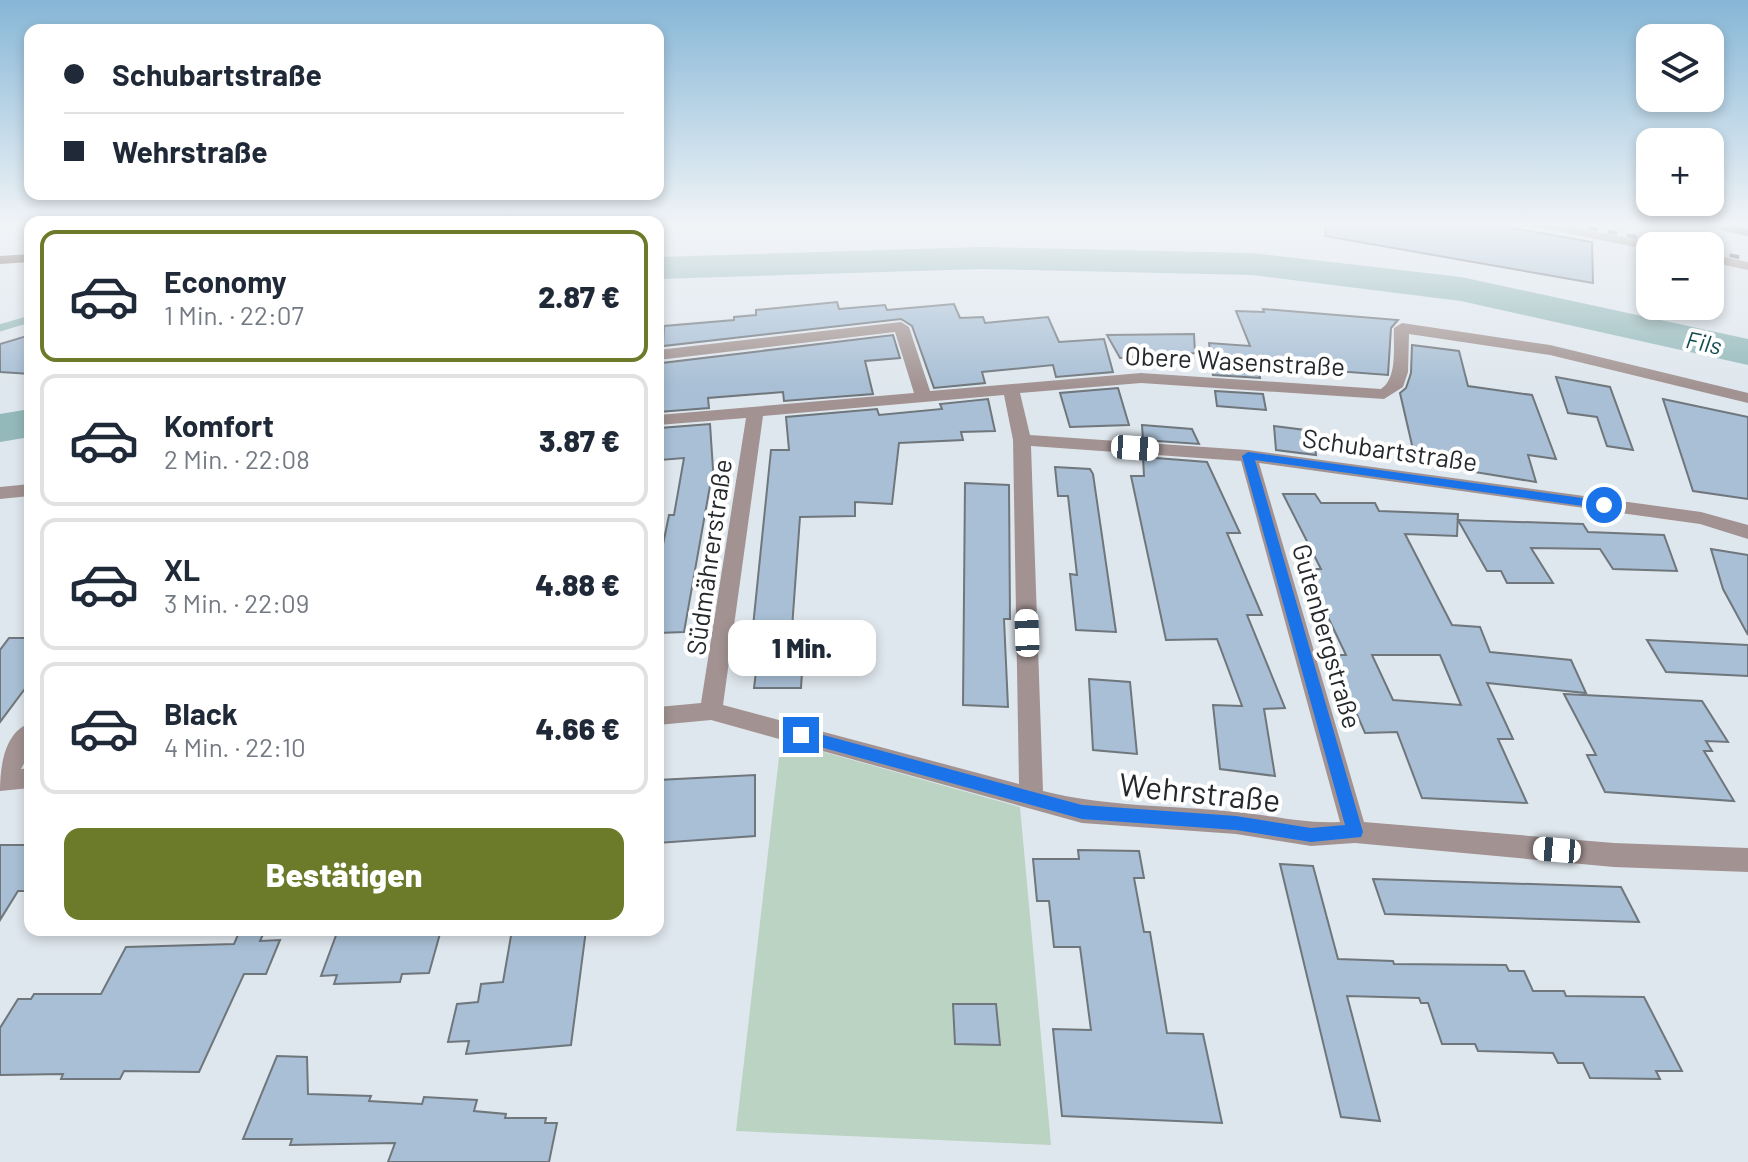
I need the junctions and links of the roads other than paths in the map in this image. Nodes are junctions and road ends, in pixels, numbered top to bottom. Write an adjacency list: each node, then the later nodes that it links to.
1 (664, 354): 3 (street)
2 (1011, 388): 3 (street, Obere Wasenstraße); 4 (street, Obere Wasenstraße); 7 (street)
3 (924, 397): 5 (street, Obere Wasenstraße)
4 (1748, 398)
5 (755, 411): 6 (street, Obere Wasenstraße); 12 (street, Südmährerstraße)
6 (664, 419)
7 (1022, 440): 8 (street, Schubartstraße); 17 (street)
8 (1248, 456): 11 (street, Schubartstraße); 18 (street, Gutenbergstraße)
9 (24, 491): 10 (street)
10 (0, 493)
11 (1748, 532)
12 (711, 711): 13 (street, Wehrstraße); 17 (street, Wehrstraße)
13 (664, 715)
14 (24, 743): 16 (street)
15 (24, 779): 16 (street)
16 (0, 781)
17 (1031, 798): 18 (street, Wehrstraße)
18 (1355, 832): 19 (street, Wehrstraße)
19 (1748, 860)

